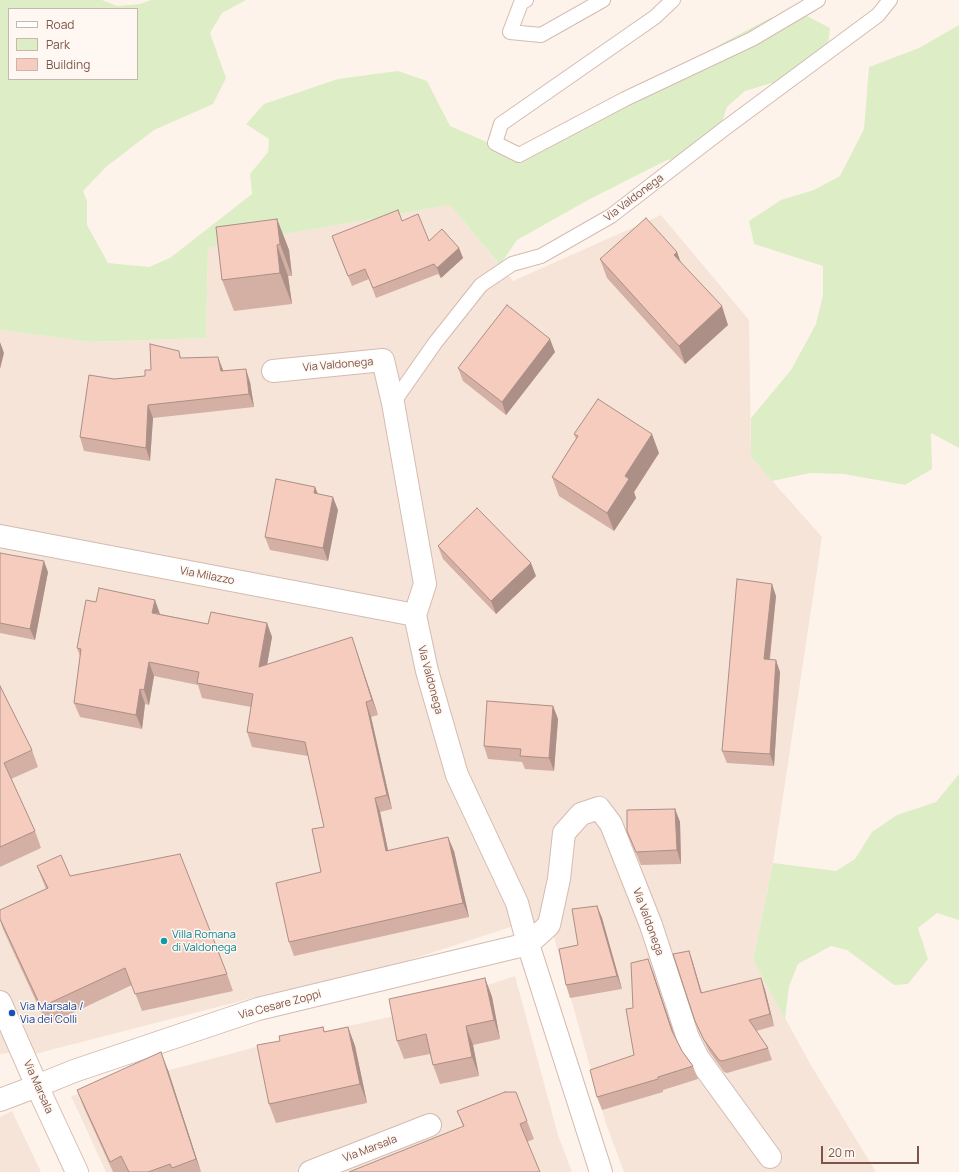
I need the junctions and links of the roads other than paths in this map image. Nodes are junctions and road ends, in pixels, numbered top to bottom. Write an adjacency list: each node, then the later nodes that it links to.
1 (526, 0): 2 (lane)
2 (602, 0)
3 (673, 0): 4 (lane)
4 (818, 0)
5 (890, 0): 7 (lane, Via Valdonega)
6 (273, 371): 7 (street, Via Valdonega)
7 (393, 403): 9 (street, Via Valdonega)
8 (0, 536): 9 (street, Via Milazzo)
9 (415, 615): 10 (street, Via Valdonega)
10 (528, 944): 12 (street, Via Cesare Zoppi); 15 (street, Via Valdonega); 18 (street, Via Valdonega)
11 (0, 1002): 12 (street, Via Marsala)
12 (37, 1086): 13 (street, Via Cesare Zoppi); 16 (street, Via Marsala)
13 (0, 1100)
14 (430, 1125): 17 (street, Via Marsala)
15 (770, 1157)
16 (77, 1172)
17 (310, 1172)
18 (601, 1172)

